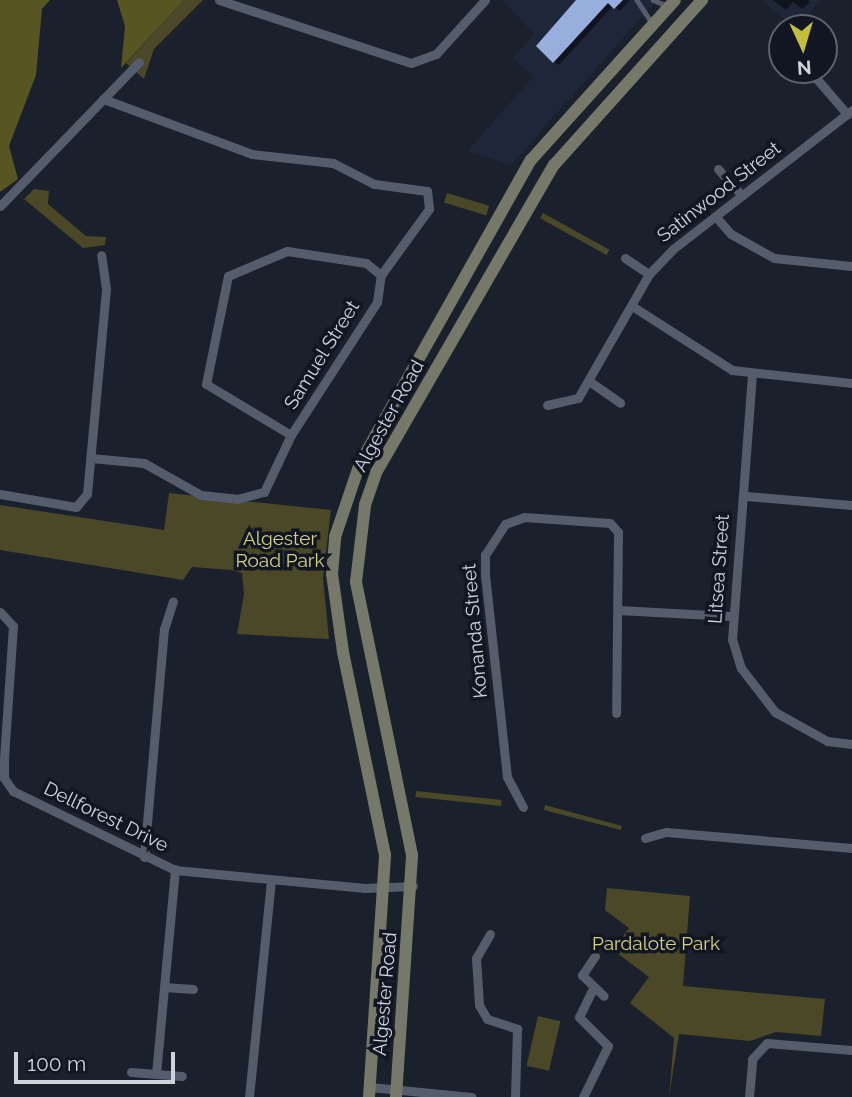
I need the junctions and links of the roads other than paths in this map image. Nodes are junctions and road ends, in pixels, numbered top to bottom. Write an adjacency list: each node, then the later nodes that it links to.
1 (219, 0): 2 (street)
2 (485, 0)
3 (637, 0): 7 (lane)
4 (653, 0): 6 (lane)
5 (702, 0): 45 (main road, Algester Road)
6 (672, 3): 7 (main road, Algester Road)
7 (653, 24): 46 (main road, Algester Road)
8 (139, 62): 10 (street)
9 (822, 84): 11 (street)
10 (103, 99): 14 (street); 20 (street, Samuel Street)
11 (850, 112): 13 (street, Satinwood Street)
12 (718, 169): 13 (street)
13 (742, 196): 15 (street, Satinwood Street)
14 (0, 206)
15 (716, 217): 18 (street); 19 (street, Satinwood Street)
16 (101, 256): 28 (street)
17 (625, 258): 19 (street)
18 (852, 266)
19 (649, 274): 21 (street, Satinwood Street)
20 (381, 275): 27 (street, Samuel Street); 27 (street)
21 (632, 306): 22 (street); 23 (street, Satinwood Street)
22 (752, 374): 24 (street); 30 (street, Litsea Street)
23 (589, 380): 25 (street); 26 (street, Satinwood Street)
24 (852, 383)
25 (620, 403)
26 (547, 405)
27 (291, 435): 28 (street, Samuel Street)
28 (90, 458): 29 (street)
29 (0, 494)
30 (746, 496): 31 (street); 35 (street, Litsea Street)
31 (852, 505)
32 (173, 601): 42 (street)
33 (618, 610): 35 (street); 36 (street); 39 (street, Konanda Street)
34 (0, 612): 38 (street, Dellforest Drive)
35 (730, 615): 37 (street, Litsea Street)
36 (616, 713)
37 (852, 744)
38 (2, 776): 42 (street, Dellforest Drive)
39 (523, 807)
40 (645, 838): 41 (street)
41 (852, 848)
42 (144, 857): 43 (street, Dellforest Drive)
43 (174, 869): 44 (street, Dellforest Drive); 49 (street)
44 (271, 880): 46 (street, Dellforest Drive); 59 (street)
45 (413, 886): 46 (street, Dellforest Drive); 58 (main road, Algester Road)
46 (386, 889): 57 (main road, Algester Road)
47 (490, 934): 61 (street)
48 (595, 956): 50 (street)
49 (164, 987): 51 (street); 55 (street)
50 (593, 988): 52 (street); 62 (street)
51 (194, 989)
52 (604, 996)
53 (852, 1050): 63 (street)
54 (131, 1072): 55 (street)
55 (156, 1074): 56 (street)
56 (182, 1076)
57 (370, 1092): 58 (street)
58 (396, 1093): 60 (street)
59 (249, 1097)
60 (472, 1097)
61 (515, 1097)
62 (583, 1097)
63 (749, 1097)

